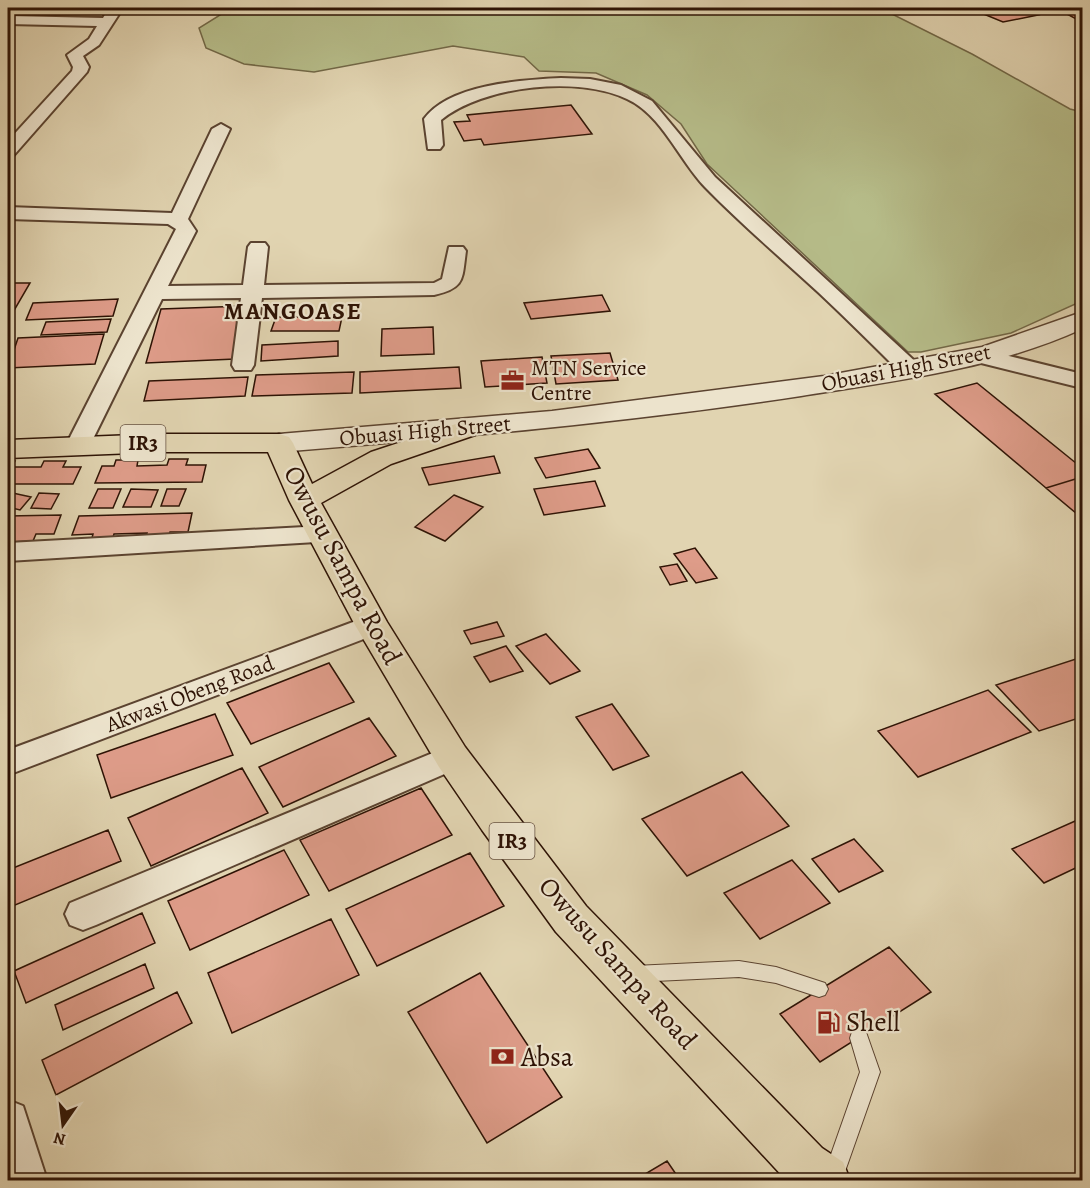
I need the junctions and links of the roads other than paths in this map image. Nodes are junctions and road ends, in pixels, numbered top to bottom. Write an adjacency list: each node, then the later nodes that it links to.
1 (116, 8): 3 (street)
2 (8, 20): 3 (street)
3 (107, 22): 6 (street)
4 (221, 129): 8 (street)
5 (434, 145): 16 (street)
6 (8, 152)
7 (8, 213): 8 (street)
8 (178, 220): 12 (street)
9 (258, 248): 11 (street)
10 (456, 251): 11 (street)
11 (253, 292): 12 (street); 15 (street)
12 (155, 293): 20 (street)
13 (1083, 320): 14 (street, Obuasi High Street)
14 (981, 356): 16 (street, Obuasi High Street); 17 (street)
15 (243, 365)
16 (911, 370): 18 (street, Obuasi High Street)
17 (1083, 381)
18 (465, 429): 19 (street, Obuasi High Street); 22 (main road)
19 (279, 443): 20 (main road, Obuasi High Street / IR3); 22 (main road, Owusu Sampa Road / IR3)
20 (78, 445): 21 (main road, Obuasi High Street / IR3)
21 (8, 448)
22 (304, 500): 23 (main road, Owusu Sampa Road / IR3)
23 (323, 535): 24 (street); 25 (main road, Owusu Sampa Road / IR3)
24 (8, 552)
25 (372, 625): 26 (main road, Owusu Sampa Road / IR3); 27 (street, Akwasi Obeng Road)
26 (452, 757): 28 (street); 29 (main road, Owusu Sampa Road / IR3)
27 (8, 764)
28 (83, 914)
29 (624, 974): 30 (lane); 34 (main road, Owusu Sampa Road / IR3)
30 (819, 989)
31 (859, 1038): 35 (lane)
32 (8, 1120): 33 (street)
33 (26, 1180)
34 (825, 1180)
35 (832, 1180)

